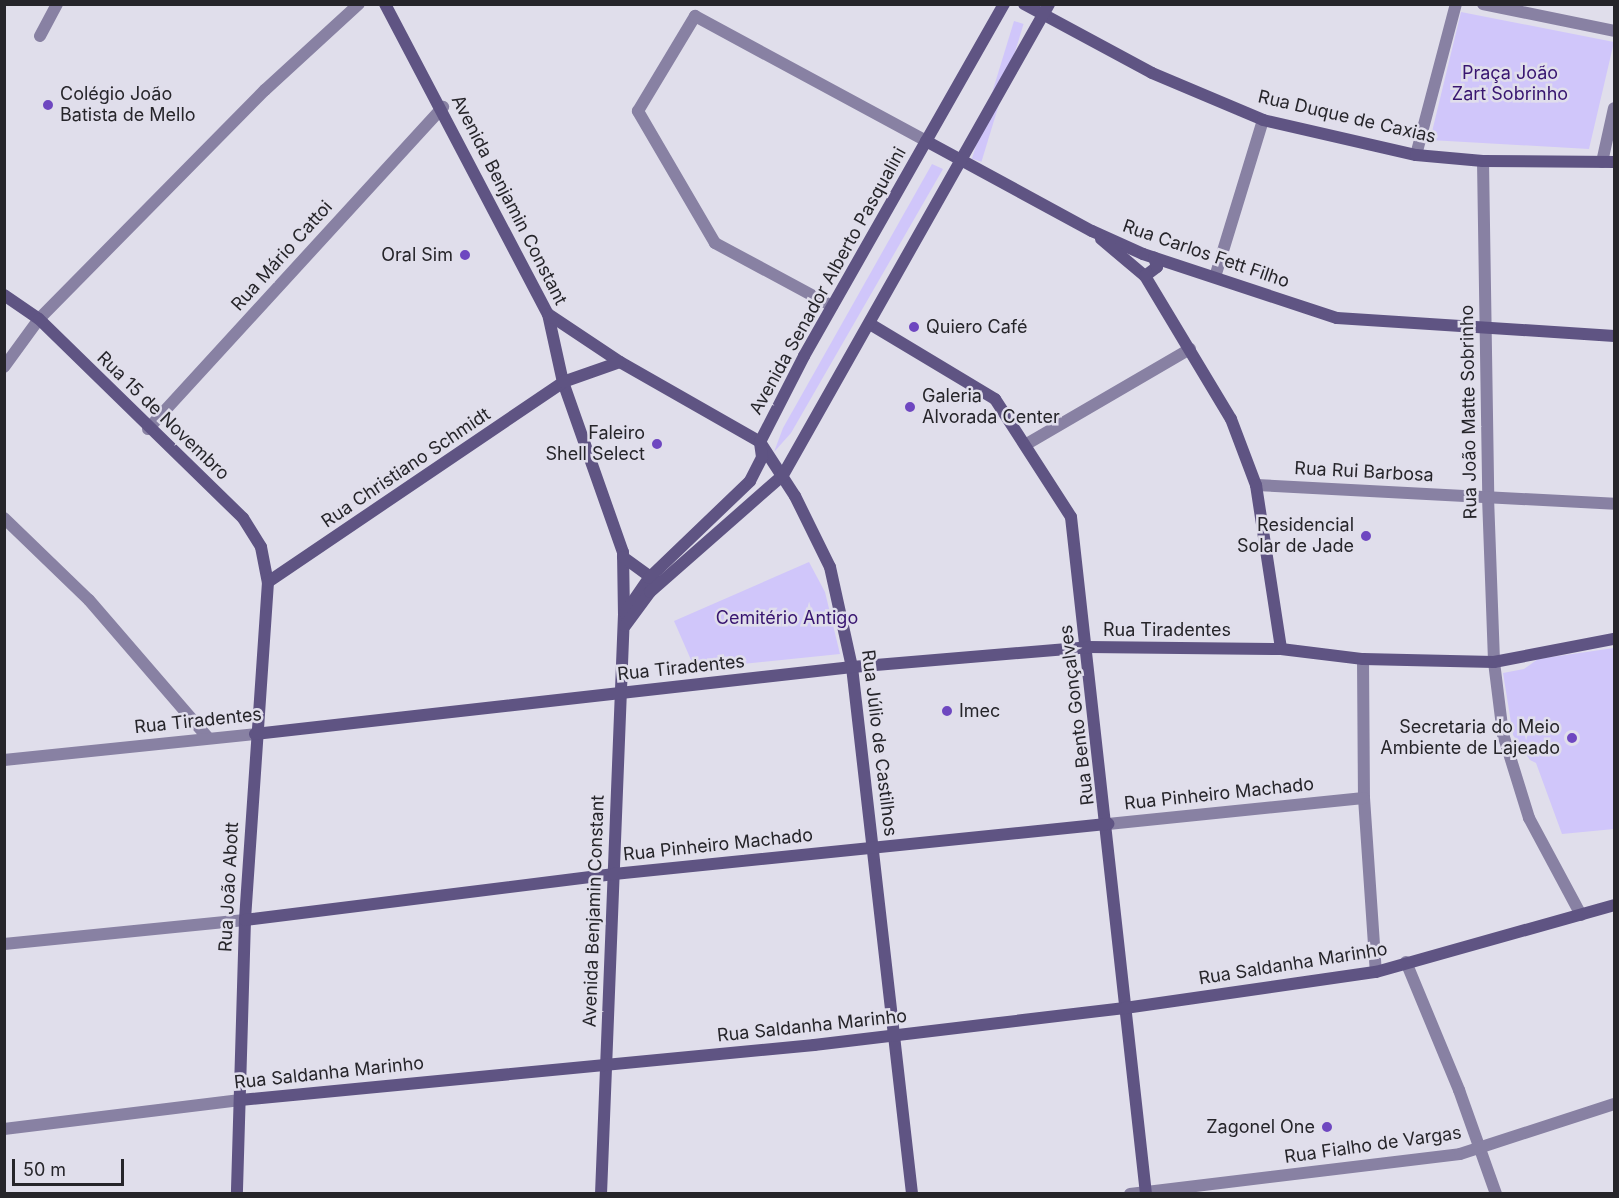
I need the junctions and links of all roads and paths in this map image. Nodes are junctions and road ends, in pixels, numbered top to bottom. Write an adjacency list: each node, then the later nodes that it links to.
1 (57, 4): 10 (street)
2 (358, 4): 25 (street)
3 (385, 4): 11 (street, Avenida Benjamin Constant)
4 (1004, 4): 14 (street, Avenida Senador Alberto Pasqualini)
5 (1024, 4): 8 (street, Rua Duque de Caxias)
6 (1456, 4): 15 (street)
7 (1483, 4): 9 (street)
8 (1046, 10): 13 (street, Rua Duque de Caxias); 16 (street, Avenida Senador Alberto Pasqualini)
9 (1614, 31)
10 (40, 36)
11 (443, 107): 24 (street, Avenida Benjamin Constant); 33 (street, Rua Mário Cattoi)
12 (1614, 108): 18 (street)
13 (1263, 120): 15 (street, Rua Duque de Caxias); 21 (street)
14 (926, 141): 16 (street, Rua Carlos Fett Filho); 23 (street, Avenida Senador Alberto Pasqualini); 23 (street, Rua Carlos Fett Filho)
15 (1416, 155): 17 (street, Rua Duque de Caxias)
16 (961, 161): 19 (street, Rua Carlos Fett Filho); 26 (street, Avenida Senador Alberto Pasqualini)
17 (1483, 162): 18 (street, Rua Duque de Caxias); 27 (street, Rua João Matte Sobrinho)
18 (1608, 162)
19 (1092, 231): 20 (street); 20 (street, Rua Carlos Fett Filho)
20 (1148, 266): 21 (street, Rua Carlos Fett Filho); 29 (street)
21 (1215, 277): 27 (street, Rua Carlos Fett Filho)
22 (4, 296): 25 (street, Rua 15 de Novembro)
23 (832, 306): 34 (street, Avenida Senador Alberto Pasqualini)
24 (548, 314): 30 (street, Rua Júlio de Castilhos); 32 (street, Avenida Benjamin Constant)
25 (39, 319): 31 (street); 33 (street, Rua 15 de Novembro)
26 (870, 324): 35 (street, Rua Bento Gonçalves); 36 (street, Avenida Senador Alberto Pasqualini)
27 (1486, 326): 28 (street, Rua Carlos Fett Filho); 38 (street, Rua João Matte Sobrinho)
28 (1614, 336)
29 (1190, 349): 35 (street); 37 (street)
30 (620, 362): 32 (street); 34 (street, Rua Júlio de Castilhos)
31 (4, 367)
32 (563, 382): 41 (street, Avenida Benjamin Constant); 43 (street, Rua Christiano Schmidt)
33 (148, 429): 43 (street, Rua 15 de Novembro)
34 (760, 442): 36 (street, Rua Júlio de Castilhos); 42 (street, Avenida Senador Alberto Pasqualini)
35 (1024, 445): 47 (street, Rua Bento Gonçalves)
36 (783, 475): 42 (street, Avenida Senador Alberto Pasqualini); 51 (street, Rua Júlio de Castilhos)
37 (1256, 485): 38 (street, Rua Rui Barbosa); 48 (street)
38 (1488, 496): 39 (street, Rua Rui Barbosa); 50 (street, Rua João Matte Sobrinho)
39 (1614, 504)
40 (4, 518): 54 (street)
41 (623, 558): 42 (street); 44 (street, Avenida Benjamin Constant)
42 (655, 580): 44 (street, Avenida Senador Alberto Pasqualini); 45 (street, Avenida Senador Alberto Pasqualini)
43 (268, 582): 53 (street, Rua João Abott)
44 (624, 614): 45 (street, Avenida Benjamin Constant)
45 (623, 630): 52 (street, Avenida Benjamin Constant)
46 (1614, 639): 50 (street, Rua Tiradentes)
47 (1088, 648): 48 (street, Rua Tiradentes); 51 (street, Rua Tiradentes); 57 (street, Rua Bento Gonçalves)
48 (1281, 649): 49 (street, Rua Tiradentes)
49 (1363, 659): 50 (street, Rua Tiradentes); 56 (street)
50 (1494, 662): 61 (street, Rua João Matte Sobrinho)
51 (852, 667): 52 (street, Rua Tiradentes); 58 (street, Rua Júlio de Castilhos)
52 (621, 693): 53 (street, Rua Tiradentes); 59 (street, Avenida Benjamin Constant)
53 (255, 734): 54 (street, Rua Tiradentes); 62 (street, Rua João Abott)
54 (208, 738): 55 (street, Rua Tiradentes)
55 (4, 760)
56 (1364, 798): 57 (street, Rua Pinheiro Machado); 65 (street)
57 (1108, 824): 58 (street, Rua Pinheiro Machado); 66 (street, Rua Bento Gonçalves)
58 (874, 848): 59 (street, Rua Pinheiro Machado); 67 (street, Rua Júlio de Castilhos)
59 (614, 874): 62 (street, Rua Pinheiro Machado); 68 (street, Avenida Benjamin Constant)
60 (1614, 905): 61 (street, Rua Saldanha Marinho)
61 (1581, 915): 64 (street, Rua Saldanha Marinho)
62 (244, 920): 63 (street, Rua Pinheiro Machado); 69 (street, Rua João Abott)
63 (4, 944)
64 (1406, 963): 65 (street, Rua Saldanha Marinho); 72 (street)
65 (1376, 972): 66 (street, Rua Saldanha Marinho)
66 (1125, 1008): 67 (street, Rua Saldanha Marinho); 73 (street, Rua Bento Gonçalves)
67 (896, 1035): 68 (street, Rua Saldanha Marinho); 76 (street, Rua Júlio de Castilhos)
68 (607, 1064): 69 (street, Rua Saldanha Marinho); 75 (street, Avenida Benjamin Constant)
69 (240, 1100): 71 (street, Rua Saldanha Marinho); 74 (street, Rua João Abott)
70 (1614, 1104): 72 (street, Rua Fialho de Vargas)
71 (4, 1129)
72 (1478, 1148): 73 (street, Rua Fialho de Vargas); 78 (street)
73 (1146, 1193): 77 (street, Rua Fialho de Vargas)
74 (237, 1194)
75 (601, 1194)
76 (912, 1194)
77 (1130, 1194)
78 (1496, 1194)

